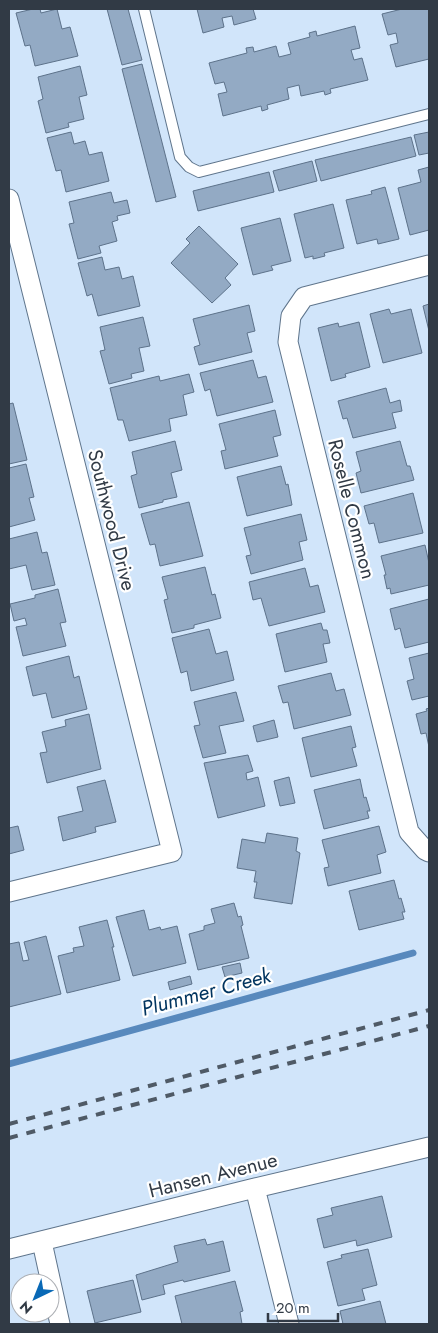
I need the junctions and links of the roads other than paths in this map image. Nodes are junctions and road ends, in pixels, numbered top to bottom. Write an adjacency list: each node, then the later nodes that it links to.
1 (144, 9): 2 (lane)
2 (429, 114)
3 (9, 199): 6 (street, Southwood Drive)
4 (429, 265): 5 (street, Roselle Common)
5 (429, 852)
6 (9, 892)
7 (429, 1147): 8 (street, Hansen Avenue)
8 (255, 1188): 9 (street, Hansen Avenue); 12 (street)
9 (42, 1242): 10 (street, Hansen Avenue); 11 (street)
10 (9, 1249)
11 (60, 1324)
12 (289, 1324)

